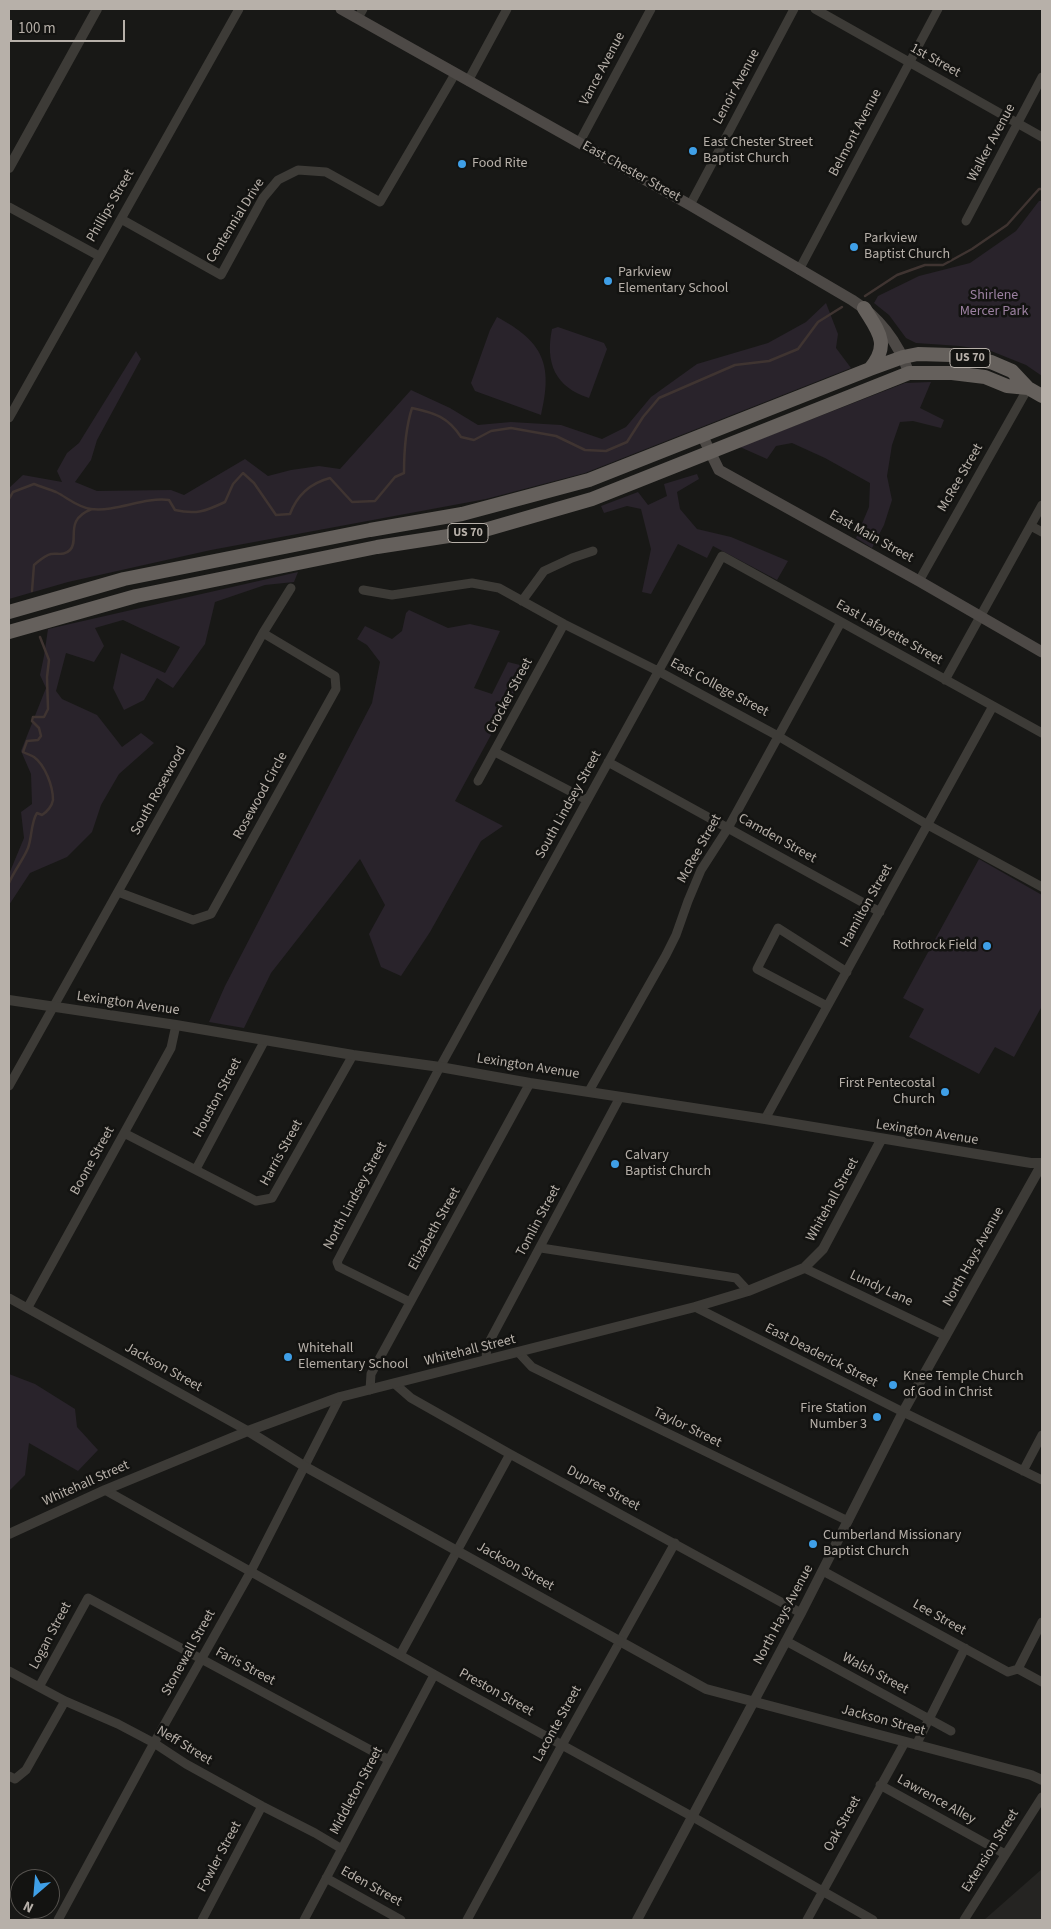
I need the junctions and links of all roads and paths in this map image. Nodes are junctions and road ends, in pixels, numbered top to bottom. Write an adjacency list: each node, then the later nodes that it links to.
1 (97, 9): 17 (street)
2 (238, 9): 20 (street, Phillips Street)
3 (341, 9): 9 (main road, East Chester Street)
4 (507, 9): 13 (street)
5 (651, 9): 16 (street, Vance Avenue)
6 (794, 9): 18 (street, Lenoir Avenue)
7 (815, 9): 10 (street, 1st Street)
8 (938, 9): 10 (street, Belmont Avenue)
9 (360, 13): 11 (main road, East Chester Street)
10 (909, 62): 14 (street, 1st Street); 23 (street, Belmont Avenue)
11 (455, 74): 13 (main road, East Chester Street); 20 (street, Centennial Drive)
12 (1042, 77): 14 (street, Walker Avenue)
13 (468, 81): 16 (main road, East Chester Street)
14 (1018, 124): 15 (street, 1st Street); 21 (street, Walker Avenue)
15 (1042, 137)
16 (579, 143): 18 (main road, East Chester Street)
17 (9, 168)
18 (690, 205): 23 (main road, East Chester Street)
19 (9, 207): 22 (street)
20 (121, 219): 22 (street, Phillips Street)
21 (966, 221)
22 (99, 256): 30 (street, Phillips Street)
23 (799, 270): 24 (main road, East Chester Street)
24 (864, 308): 25 (main road, East Chester Street); 26 (highway)
25 (903, 357): 26 (highway, US 70); 27 (main road, East Chester Street); 28 (highway, US 70)
26 (870, 369): 31 (highway, US 70)
27 (909, 373): 28 (highway, US 70); 32 (highway, US 70)
28 (1028, 388): 29 (highway, US 70); 38 (street, McRee Street)
29 (1042, 396)
30 (9, 418)
31 (702, 435): 32 (main road, East Main Street); 42 (highway, US 70)
32 (710, 452): 38 (main road, East Main Street); 46 (highway, US 70)
33 (1042, 505): 34 (street)
34 (1031, 526): 35 (street); 43 (street)
35 (1042, 532)
36 (593, 551): 41 (street)
37 (722, 556): 44 (street, East Lafayette Street); 49 (street, South Lindsey Street)
38 (918, 581): 43 (main road, East Main Street)
39 (291, 588): 47 (street, South Rosewood)
40 (363, 590): 41 (street, East College Street)
41 (522, 601): 45 (street, East College Street)
42 (9, 612)
43 (980, 617): 48 (main road, East Main Street); 50 (street)
44 (841, 622): 50 (street, East Lafayette Street); 53 (street, McRee Street)
45 (564, 624): 49 (street, East College Street); 54 (street, Crocker Street)
46 (9, 632)
47 (263, 633): 61 (street, South Rosewood); 61 (street, Rosewood Circle)
48 (1042, 652)
49 (658, 671): 53 (street, East College Street); 55 (street, South Lindsey Street)
50 (946, 680): 51 (street, East Lafayette Street)
51 (993, 706): 52 (street, East Lafayette Street); 58 (street, Hamilton Street)
52 (1042, 733)
53 (778, 736): 58 (street, East College Street); 59 (street, McRee Street)
54 (495, 752): 56 (street, Crocker Street); 57 (street)
55 (608, 762): 57 (street, South Lindsey Street); 59 (street, Camden Street)
56 (478, 780)
57 (587, 800): 70 (street, South Lindsey Street)
58 (928, 825): 60 (street, East College Street); 62 (street, Hamilton Street)
59 (728, 828): 62 (street, Camden Street); 73 (street, McRee Street)
60 (1042, 887)
61 (118, 892): 66 (street, South Rosewood)
62 (880, 912): 63 (street, Hamilton Street)
63 (847, 972): 65 (street, Hamilton Street); 65 (street)
64 (9, 1000): 66 (street, Lexington Avenue)
65 (828, 1006): 75 (street, Hamilton Street)
66 (52, 1007): 67 (street, Lexington Avenue); 72 (street, South Rosewood)
67 (176, 1025): 68 (street, Lexington Avenue); 76 (street, Boone Street)
68 (265, 1040): 69 (street, Lexington Avenue); 79 (street, Houston Street)
69 (353, 1055): 70 (street, Lexington Avenue); 79 (street, Harris Street)
70 (440, 1067): 71 (street, Lexington Avenue); 84 (street, North Lindsey Street)
71 (530, 1083): 73 (street, Lexington Avenue); 84 (street, Elizabeth Street)
72 (9, 1086)
73 (589, 1091): 74 (street, Lexington Avenue)
74 (620, 1097): 75 (street, Lexington Avenue); 80 (street, Tomlin Street)
75 (765, 1119): 77 (street, Lexington Avenue)
76 (124, 1133): 79 (street, Harris Street); 85 (street, Boone Street)
77 (881, 1140): 78 (street, Lexington Avenue); 81 (street, Whitehall Street)
78 (1042, 1164): 87 (street, North Hays Avenue)
79 (196, 1169)
80 (540, 1248): 82 (street); 89 (street, Tomlin Street)
81 (804, 1268): 82 (street, Whitehall Street); 87 (street, Lundy Lane)
82 (748, 1291): 86 (street, Whitehall Street)
83 (9, 1298): 85 (street, Jackson Street)
84 (410, 1302): 91 (street, Elizabeth Street)
85 (28, 1307): 94 (street, Jackson Street)
86 (695, 1307): 88 (street, Whitehall Street); 93 (street, East Deaderick Street)
87 (946, 1336): 93 (street, North Hays Avenue)
88 (519, 1353): 89 (street, Whitehall Street); 101 (street, Taylor Street)
89 (486, 1359): 90 (street, Whitehall Street)
90 (395, 1384): 91 (street, Whitehall Street); 96 (street, Dupree Street)
91 (370, 1390): 92 (street, Whitehall Street)
92 (340, 1397): 94 (street, Whitehall Street); 97 (street, Stonewall Street)
93 (903, 1412): 98 (street, East Deaderick Street); 101 (street, North Hays Avenue)
94 (248, 1431): 97 (street, Jackson Street); 100 (street, Whitehall Street)
95 (1042, 1435): 98 (street)
96 (510, 1454): 103 (street, Dupree Street); 104 (street)
97 (304, 1466): 104 (street, Jackson Street); 105 (street, Stonewall Street)
98 (1023, 1471): 99 (street, East Deaderick Street)
99 (1042, 1480)
100 (105, 1490): 102 (street, Whitehall Street); 105 (street, Preston Street)
101 (848, 1521): 106 (street, North Hays Avenue)
102 (9, 1534)
103 (675, 1543): 108 (street, Dupree Street); 110 (street, Laconte Street)
104 (457, 1551): 110 (street, Jackson Street); 113 (street)
105 (250, 1571): 113 (street, Preston Street); 114 (street, Stonewall Street)
106 (823, 1571): 108 (street, North Hays Avenue); 112 (street, Lee Street)
107 (88, 1598): 114 (street, Faris Street); 119 (street, Logan Street)
108 (801, 1613): 111 (street, North Hays Avenue)
109 (1042, 1622): 115 (street)
110 (620, 1641): 121 (street, Jackson Street); 126 (street, Laconte Street)
111 (786, 1641): 121 (street, North Hays Avenue); 122 (street, Walsh Street)
112 (965, 1648): 115 (street, Lee Street); 122 (street)
113 (400, 1655): 117 (street, Preston Street)
114 (202, 1659): 125 (street, Stonewall Street); 128 (street, Faris Street)
115 (1018, 1669): 118 (street, Lee Street)
116 (9, 1671): 119 (street, Neff Street)
117 (434, 1675): 126 (street, Preston Street); 128 (street, Middleton Street)
118 (1042, 1682)
119 (40, 1687): 120 (street, Neff Street)
120 (65, 1701): 125 (street, Neff Street); 129 (street)
121 (754, 1701): 124 (street, Jackson Street); 134 (street, North Hays Avenue)
122 (928, 1718): 123 (street, Walsh Street); 127 (street)
123 (952, 1731)
124 (905, 1742): 127 (street, Jackson Street); 131 (street, Oak Street)
125 (154, 1744): 133 (street, Neff Street); 139 (street, Stonewall Street)
126 (562, 1745): 134 (street, Preston Street); 143 (street, Laconte Street)
127 (916, 1745): 130 (street, Jackson Street)
128 (389, 1760): 135 (street, Middleton Street)
129 (9, 1776)
130 (1042, 1780)
131 (880, 1785): 136 (street, Lawrence Alley); 138 (street, Oak Street)
132 (1042, 1797): 136 (street, Extension Street)
133 (262, 1806): 135 (street, Neff Street); 140 (street, Fowler Street)
134 (693, 1817): 138 (street, Preston Street); 144 (street, North Hays Avenue)
135 (342, 1849): 137 (street, Middleton Street)
136 (1005, 1854): 147 (street, Extension Street)
137 (326, 1878): 141 (street, Middleton Street); 142 (street, Eden Street)
138 (822, 1890): 145 (street, Oak Street); 146 (street, Preston Street)
139 (58, 1920)
140 (202, 1920)
141 (304, 1920)
142 (401, 1920)
143 (467, 1920)
144 (637, 1920)
145 (807, 1920)
146 (874, 1920)
147 (964, 1920)

